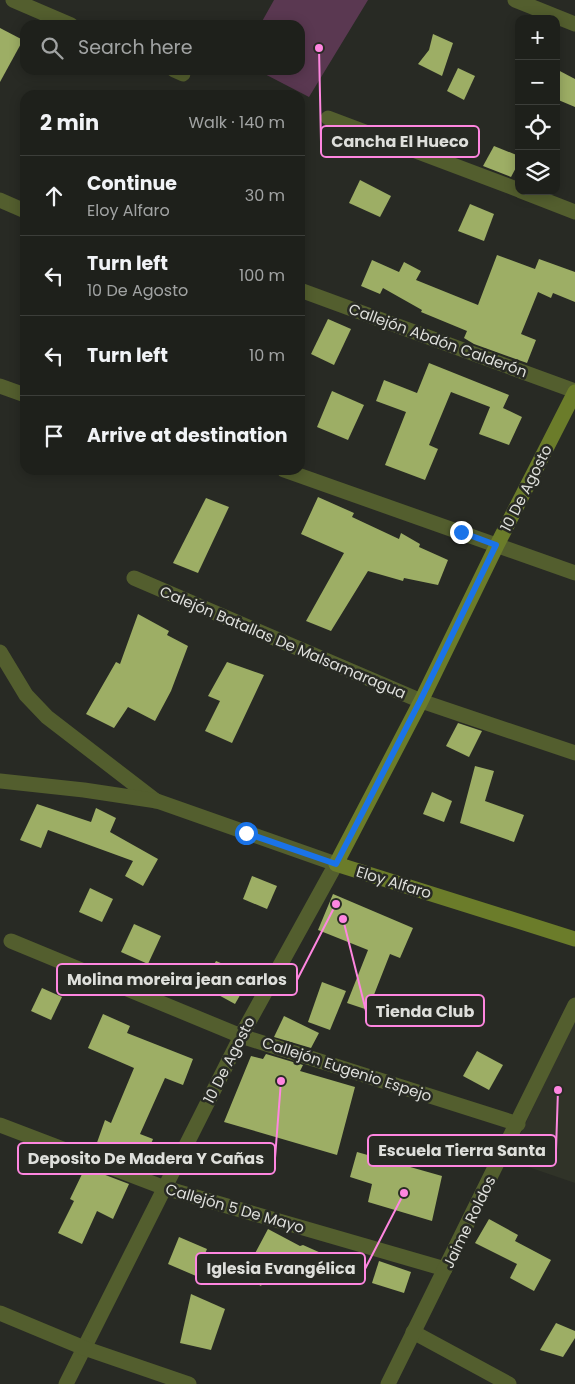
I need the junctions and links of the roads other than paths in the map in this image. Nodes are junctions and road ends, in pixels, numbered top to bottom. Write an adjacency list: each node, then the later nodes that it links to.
1 (13, 0): 4 (street)
2 (515, 0): 3 (street)
3 (546, 6): 5 (street)
4 (59, 20)
5 (575, 24)
6 (328, 118): 7 (street)
7 (515, 189)
8 (530, 195): 11 (street)
9 (0, 200): 10 (street)
10 (20, 209)
11 (575, 212)
12 (305, 292): 14 (street, Callejón Abdón Calderón)
13 (0, 386): 15 (street)
14 (575, 391): 17 (street, 10 De Agosto)
15 (20, 393)
16 (298, 475): 17 (street)
17 (496, 545): 18 (street); 21 (street, 10 De Agosto)
18 (575, 573)
19 (134, 578): 21 (street, Calejón Batallas De Malsamaragua)
20 (0, 652): 24 (street)
21 (420, 701): 22 (street, Calejón Batallas De Malsamaragua); 25 (street, 10 De Agosto)
22 (575, 753)
23 (0, 781): 24 (street)
24 (157, 801): 25 (street, Eloy Alfaro)
25 (336, 864): 26 (street, Eloy Alfaro); 29 (street, 10 De Agosto)
26 (575, 939)
27 (11, 941): 29 (street, Callejón Eugenio Espejo)
28 (575, 1006): 30 (street, Jaime Roldos)
29 (241, 1036): 30 (street, Callejón Eugenio Espejo); 32 (street, 10 De Agosto)
30 (518, 1124): 33 (street, Jaime Roldos)
31 (0, 1125): 32 (street, Callejón 5 De Mayo)
32 (165, 1188): 33 (street, Callejón 5 De Mayo); 36 (street, 10 De Agosto)
33 (446, 1269): 35 (street, Jaime Roldos)
34 (0, 1313): 36 (street)
35 (414, 1332): 39 (street, Jaime Roldos); 40 (street)
36 (84, 1348): 37 (street, 10 De Agosto); 38 (street)
37 (66, 1384)
38 (189, 1384)
39 (388, 1384)
40 (509, 1384)

